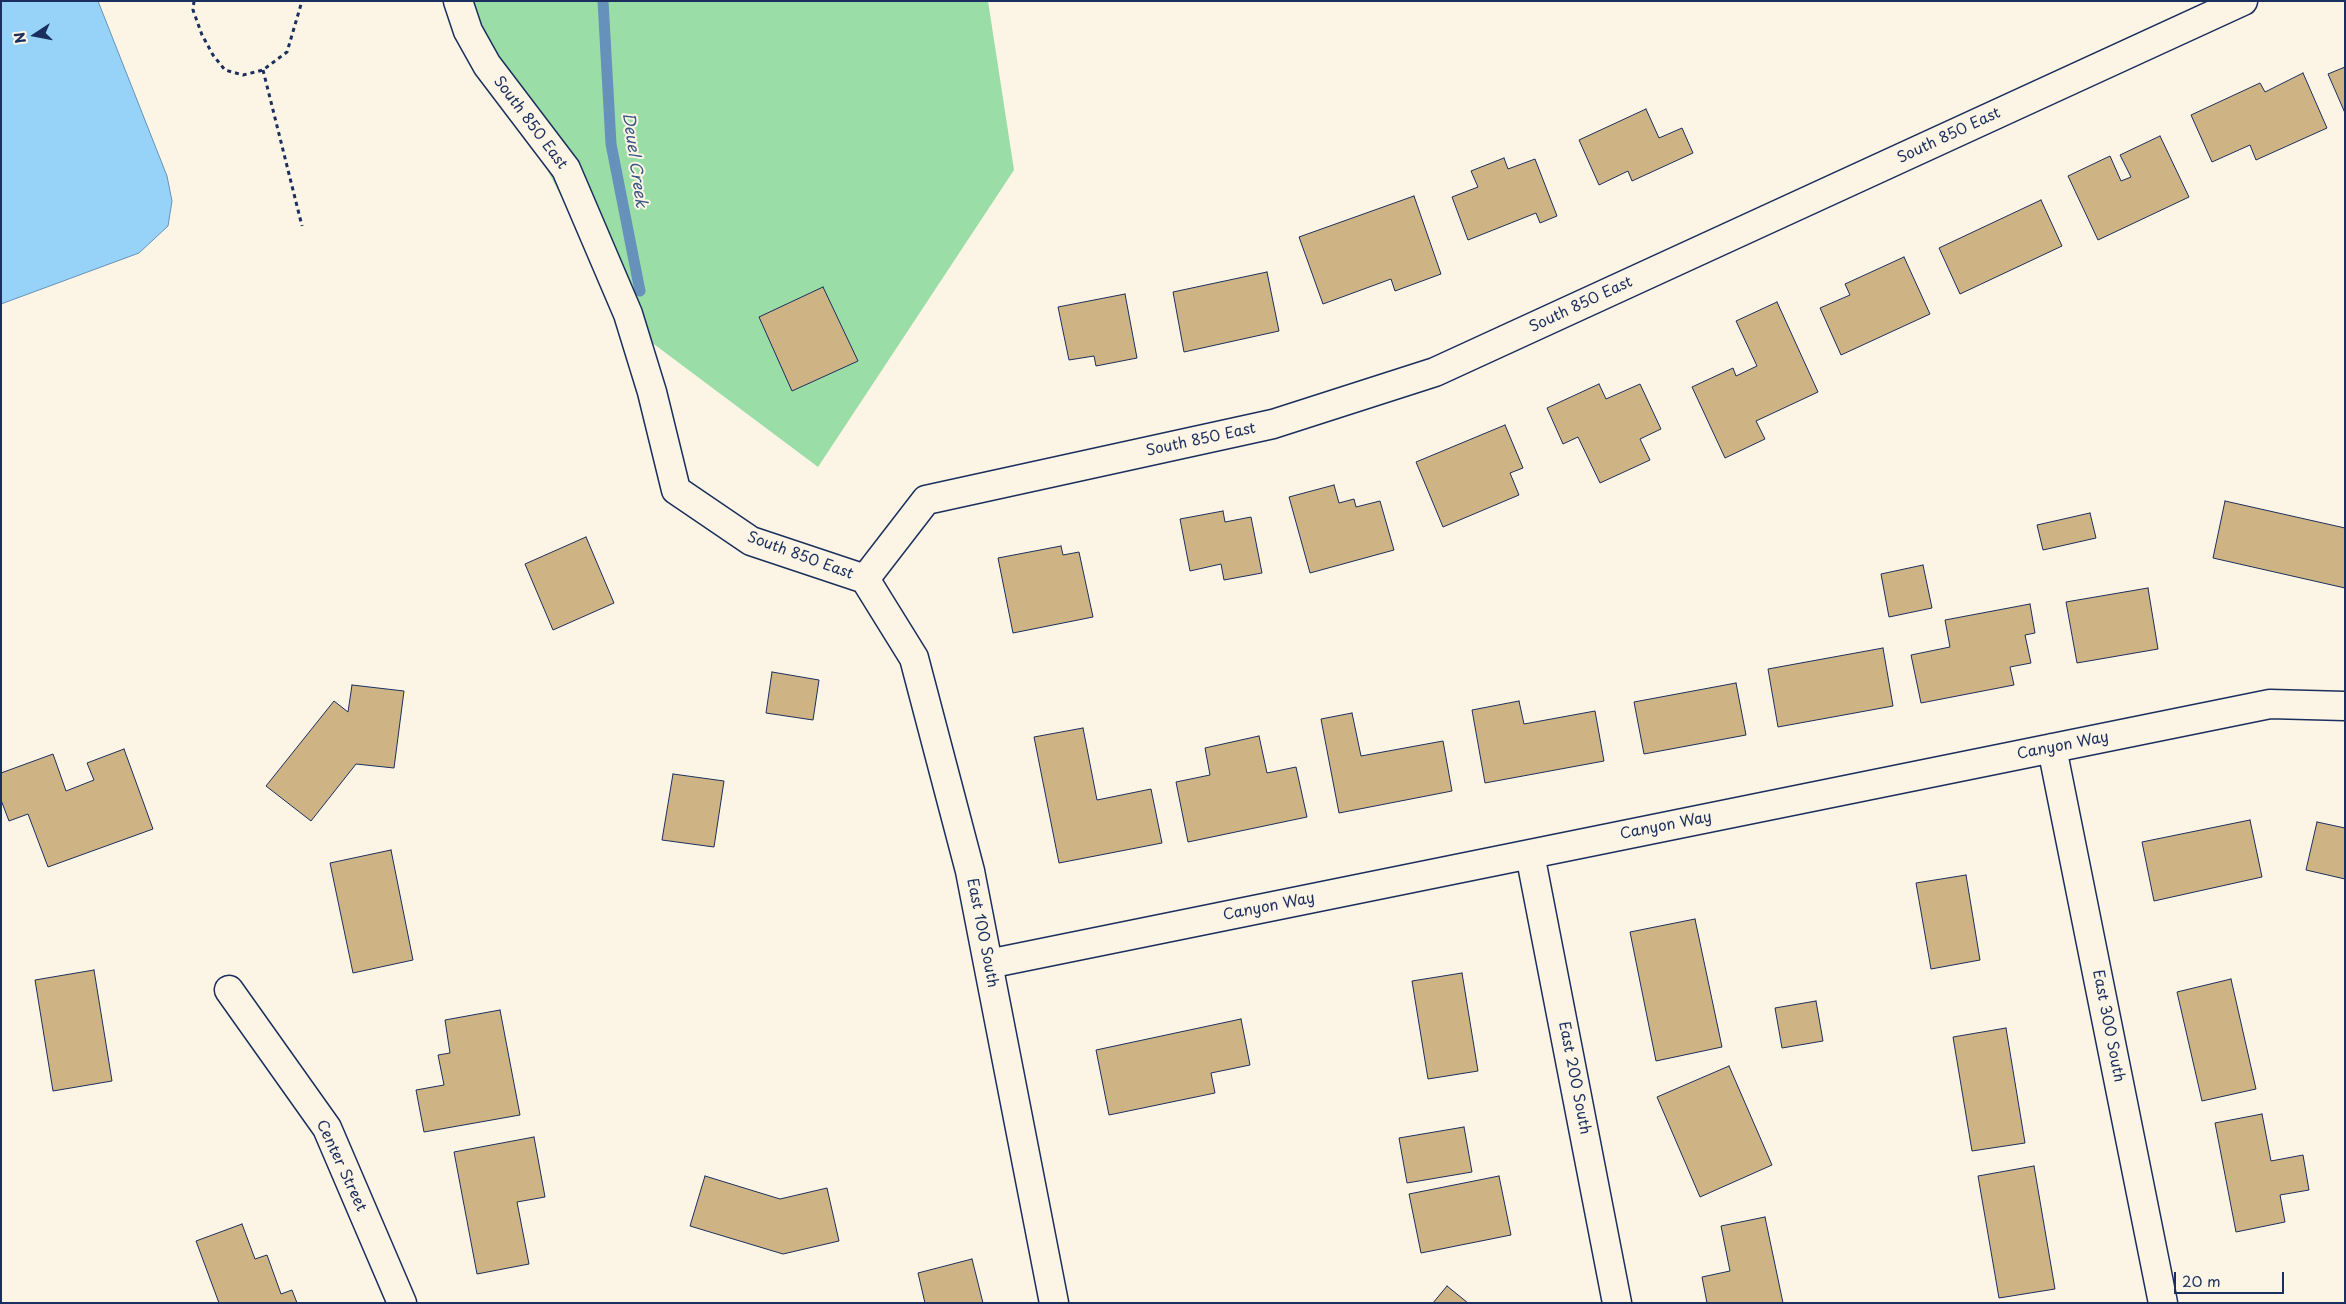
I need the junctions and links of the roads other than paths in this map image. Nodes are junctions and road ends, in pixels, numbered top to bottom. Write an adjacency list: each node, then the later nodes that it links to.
1 (458, 1): 3 (street, South 850 East)
2 (2243, 1): 3 (street, South 850 East)
3 (865, 579): 7 (street, East 100 South)
4 (2345, 706): 5 (street, Canyon Way)
5 (2052, 748): 6 (street, Canyon Way); 12 (street, East 300 South)
6 (1530, 854): 7 (street, Canyon Way); 11 (street, East 200 South)
7 (988, 964): 10 (street, East 100 South)
8 (229, 990): 9 (street, Center Street)
9 (402, 1303)
10 (1054, 1303)
11 (1617, 1303)
12 (2163, 1303)

